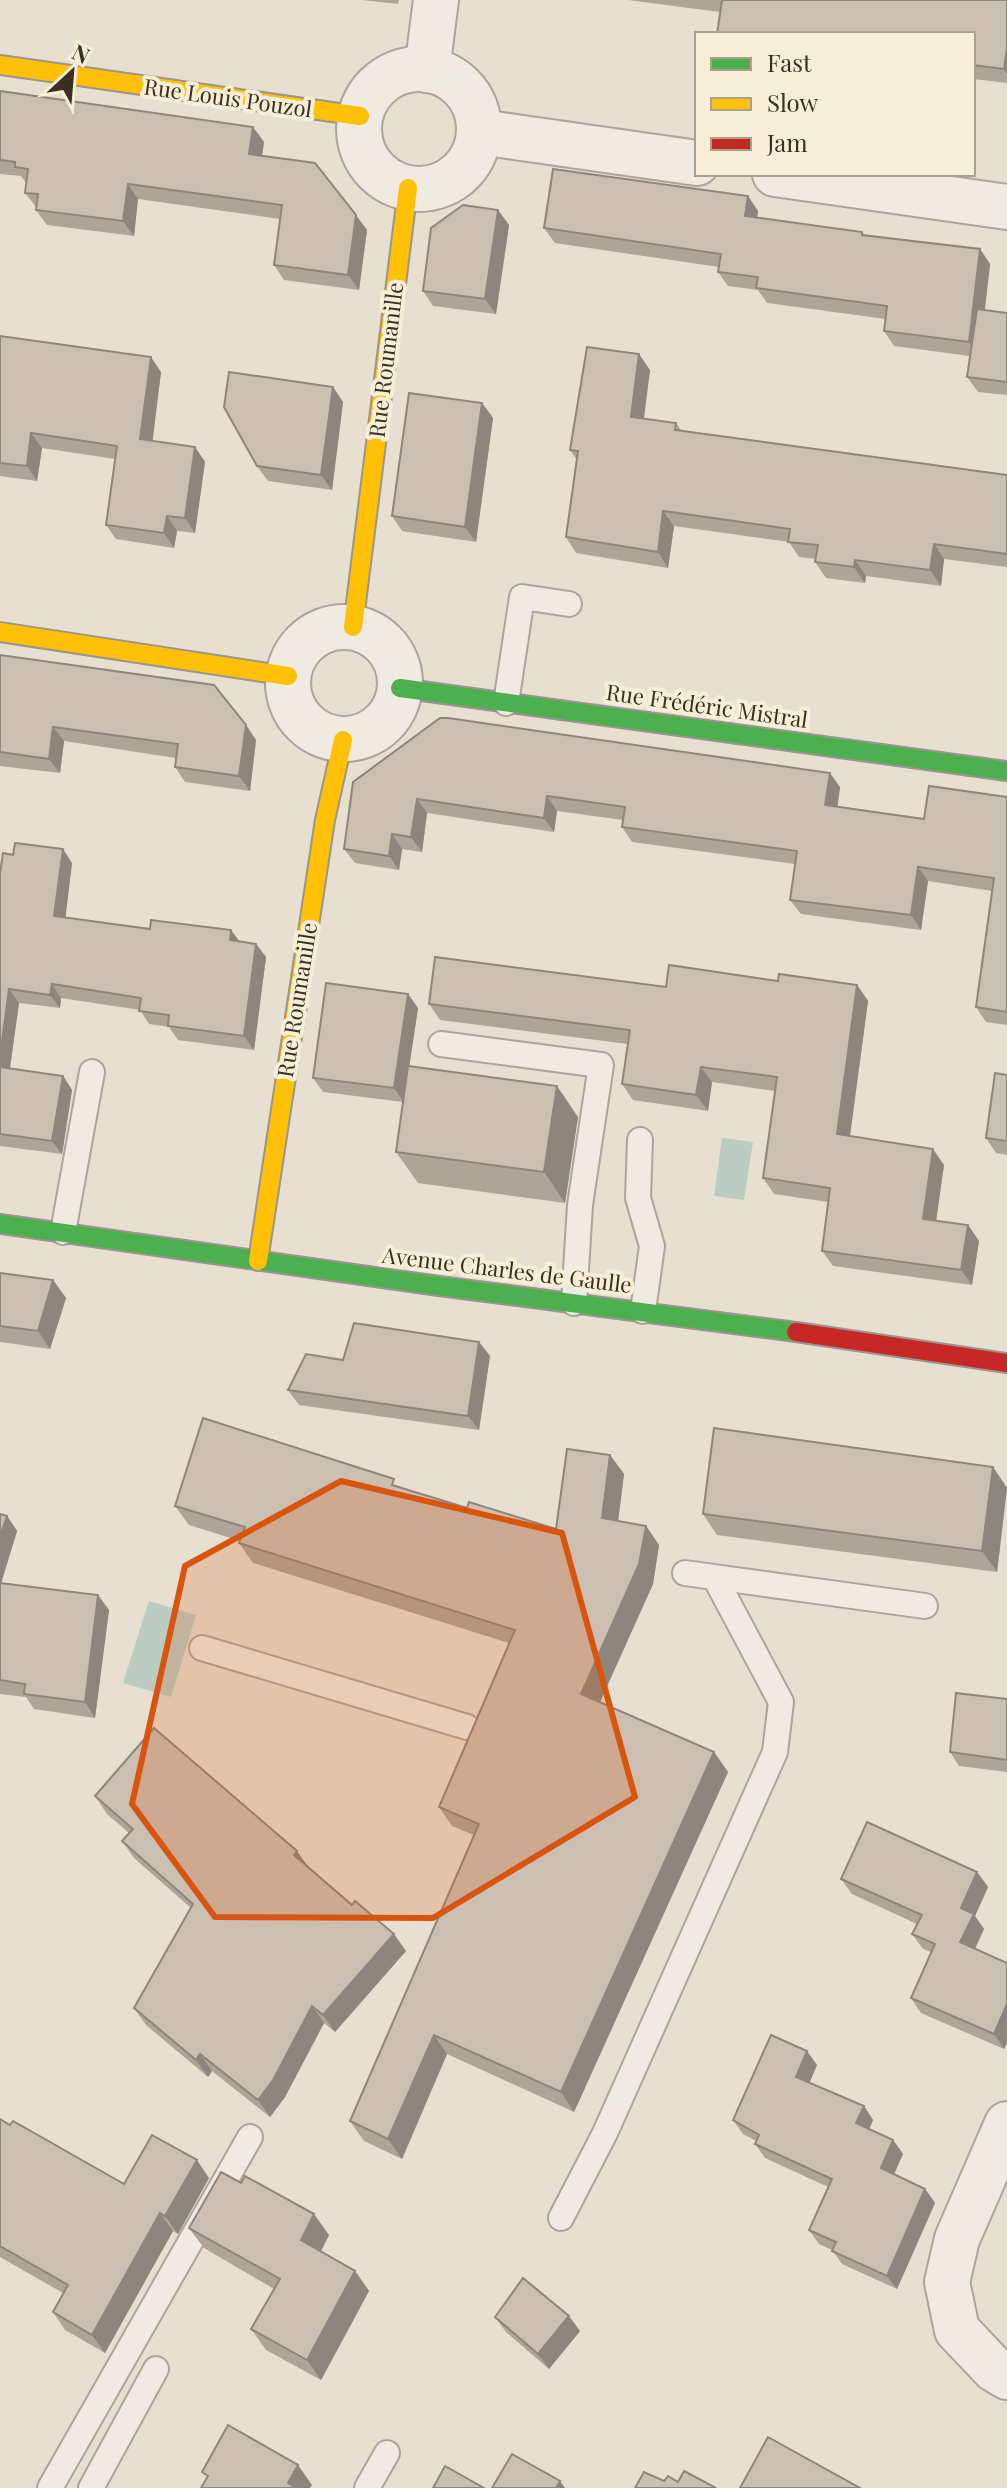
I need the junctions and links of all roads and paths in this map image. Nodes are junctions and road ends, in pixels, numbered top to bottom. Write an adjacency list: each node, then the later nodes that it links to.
1 (436, 0): 3 (street)
2 (0, 65): 4 (street, Rue Louis Pouzol)
3 (427, 70): 4 (street); 5 (street)
4 (360, 116): 8 (street)
5 (480, 132): 6 (street); 8 (street)
6 (695, 163)
7 (789, 176): 9 (street)
8 (408, 188): 11 (street, Rue Roumanille)
9 (1007, 207)
10 (569, 604): 15 (lane)
11 (353, 627): 13 (street); 14 (street)
12 (0, 632): 13 (street)
13 (288, 676): 16 (street)
14 (400, 688): 15 (street, Rue Frédéric Mistral); 16 (street)
15 (506, 703): 17 (street, Rue Frédéric Mistral)
16 (343, 740): 23 (street, Rue Roumanille)
17 (1007, 771)
18 (441, 1044): 24 (lane)
19 (92, 1072): 22 (lane)
20 (640, 1140): 25 (lane)
21 (0, 1224): 22 (street, Avenue Charles de Gaulle)
22 (63, 1232): 23 (street, Avenue Charles de Gaulle)
23 (258, 1261): 24 (street, Avenue Charles de Gaulle)
24 (574, 1303): 25 (street, Avenue Charles de Gaulle)
25 (643, 1311): 26 (street, Avenue Charles de Gaulle)
26 (1007, 1363)
27 (685, 1573): 28 (lane)
28 (715, 1578): 29 (lane); 34 (lane)
29 (925, 1606)
30 (202, 1648): 31 (lane)
31 (467, 1727)
32 (1007, 2124): 36 (street)
33 (250, 2137): 38 (lane)
34 (561, 2218)
35 (156, 2369): 39 (lane)
36 (1007, 2377)
37 (387, 2453): 40 (lane)
38 (50, 2488)
39 (91, 2488)
40 (367, 2488)

